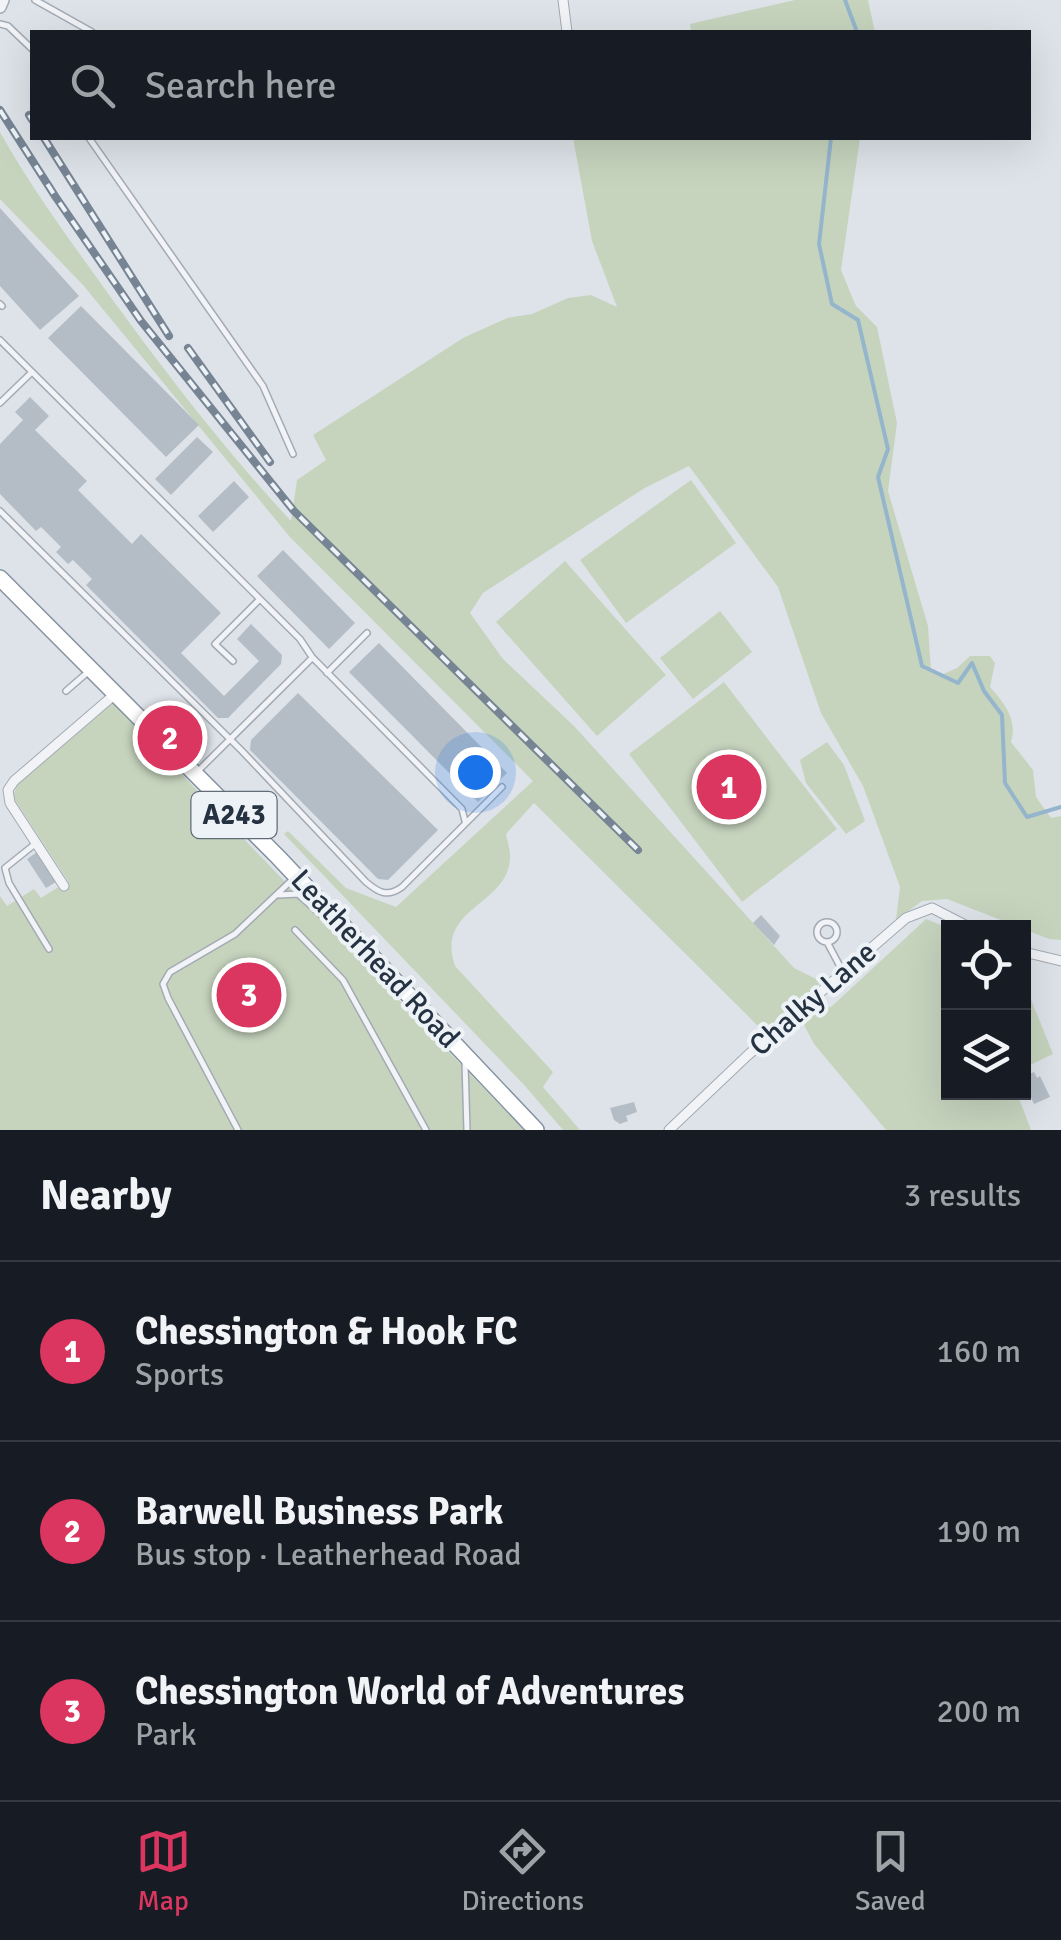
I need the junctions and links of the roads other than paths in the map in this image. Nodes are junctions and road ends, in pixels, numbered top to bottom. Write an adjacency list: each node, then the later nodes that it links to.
1 (3, 0): 4 (street)
2 (35, 0): 6 (lane)
3 (563, 0): 7 (street)
4 (0, 7)
5 (0, 24): 8 (lane)
6 (88, 30)
7 (568, 30)
8 (30, 47)
9 (90, 140): 13 (lane)
10 (0, 340): 11 (lane)
11 (32, 372): 12 (lane); 16 (lane)
12 (0, 403)
13 (293, 454)
14 (0, 511): 24 (lane)
15 (0, 578): 20 (highway, Leatherhead Road / A243)
16 (260, 599): 18 (lane); 19 (lane)
17 (367, 634): 21 (lane)
18 (312, 657): 21 (lane); 24 (lane)
19 (232, 661)
20 (90, 670): 22 (lane); 23 (highway, Leatherhead Road / A243)
21 (327, 672): 27 (lane)
22 (66, 691)
23 (114, 695): 25 (highway, Leatherhead Road / A243); 28 (street)
24 (228, 738): 25 (lane); 27 (lane)
25 (194, 776): 29 (highway, Leatherhead Road / A243)
26 (502, 787): 27 (lane)
27 (466, 821)
28 (38, 842): 30 (street); 35 (lane)
29 (296, 876): 31 (lane); 36 (highway, Leatherhead Road / A243)
30 (64, 886)
31 (273, 898): 36 (lane); 40 (lane)
32 (955, 920): 39 (street, Chalky Lane)
33 (295, 930): 44 (lane)
34 (827, 942): 34 (lane); 39 (lane)
35 (48, 949)
36 (366, 949): 42 (highway, Leatherhead Road / A243)
37 (1031, 954): 38 (street)
38 (1061, 961)
39 (844, 972): 47 (street, Chalky Lane)
40 (185, 1030): 41 (lane); 43 (lane)
41 (193, 1039)
42 (465, 1054): 45 (lane); 46 (highway, Leatherhead Road / A243)
43 (238, 1130)
44 (426, 1130)
45 (467, 1130)
46 (536, 1130)
47 (670, 1130)

